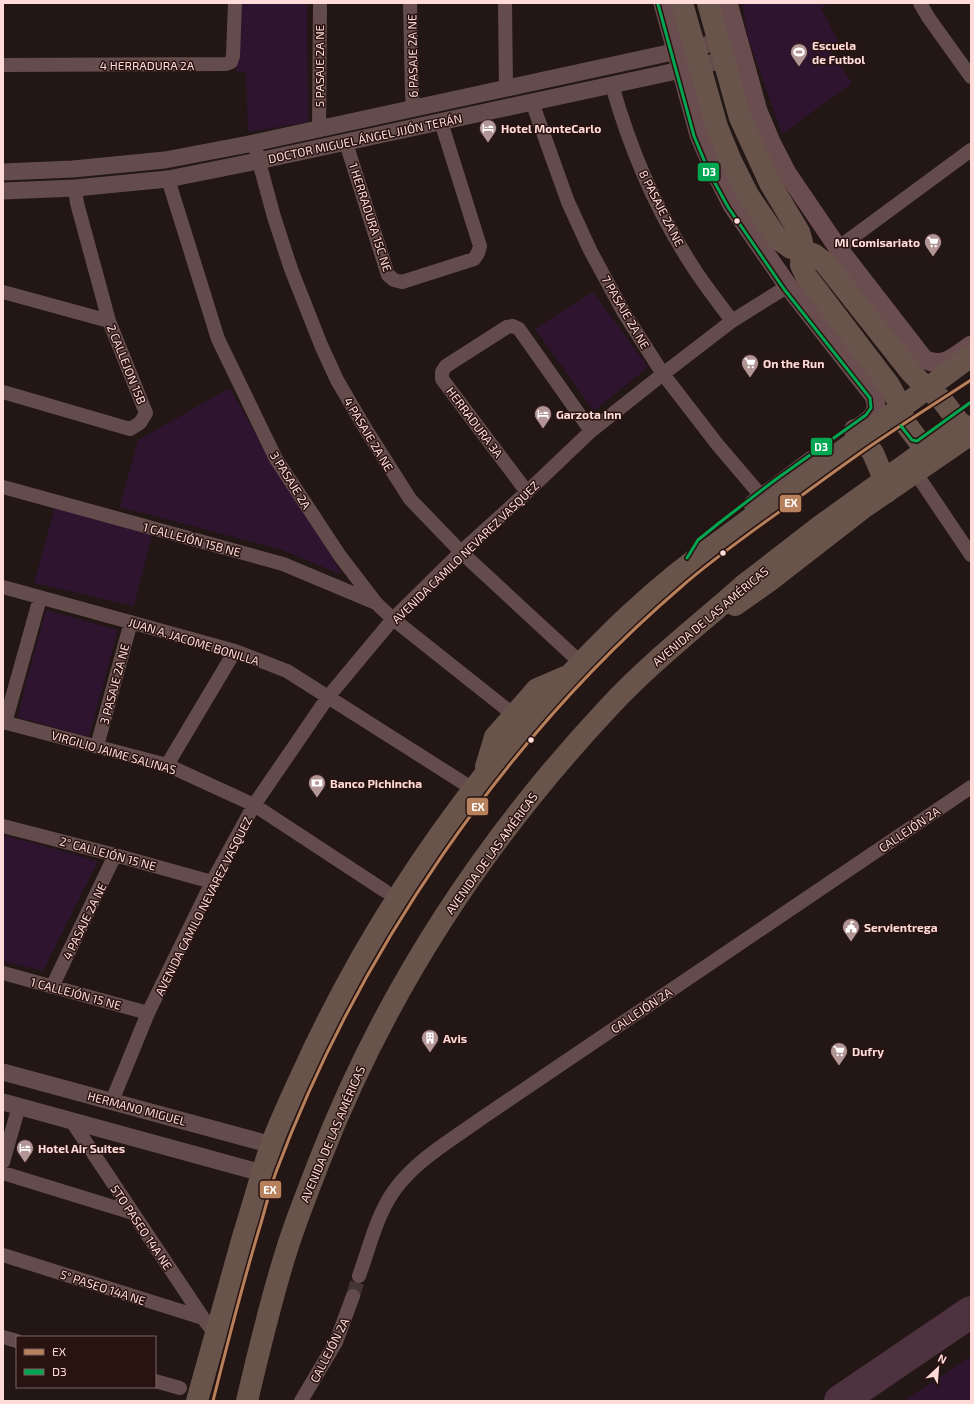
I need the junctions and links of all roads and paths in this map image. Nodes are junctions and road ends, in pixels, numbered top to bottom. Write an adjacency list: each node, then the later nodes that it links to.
1 (235, 3): 12 (street, 4 HERRADURA 2A)
2 (320, 3): 19 (street, 5 PASAJE 2A NE)
3 (410, 3): 17 (street, 6 PASAJE 2A NE)
4 (505, 3): 15 (street)
5 (663, 3): 11 (main road)
6 (682, 3): 11 (main road)
7 (708, 3): 10 (main road)
8 (728, 3): 28 (main road)
9 (920, 3): 13 (street)
10 (721, 51): 11 (street, DOCTOR MIGUEL ÁNGEL JIJÓN TERÁN); 29 (main road)
11 (688, 59): 14 (street, DOCTOR MIGUEL ÁNGEL JIJÓN TERÁN); 15 (street, DOCTOR MIGUEL ÁNGEL JIJÓN TERÁN); 29 (main road); 30 (main road)
12 (3, 65)
13 (971, 77)
14 (612, 85): 16 (street, DOCTOR MIGUEL ÁNGEL JIJÓN TERÁN); 33 (street, 8 PASAJE 2A NE)
15 (506, 88): 17 (street, DOCTOR MIGUEL ÁNGEL JIJÓN TERÁN)
16 (532, 102): 18 (street, DOCTOR MIGUEL ÁNGEL JIJÓN TERÁN); 36 (street, 7 PASAJE 2A NE)
17 (413, 108): 19 (street, DOCTOR MIGUEL ÁNGEL JIJÓN TERÁN)
18 (441, 122): 20 (street, DOCTOR MIGUEL ÁNGEL JIJÓN TERÁN); 20 (street, 1 HERRADURA 15C NE)
19 (319, 128): 21 (street, DOCTOR MIGUEL ÁNGEL JIJÓN TERÁN)
20 (346, 142): 23 (street, DOCTOR MIGUEL ÁNGEL JIJÓN TERÁN)
21 (254, 143): 23 (street, 4 PASAJE 2A NE); 24 (street, DOCTOR MIGUEL ÁNGEL JIJÓN TERÁN)
22 (971, 150): 28 (street)
23 (258, 162): 25 (street, DOCTOR MIGUEL ÁNGEL JIJÓN TERÁN); 48 (street, 4 PASAJE 2A NE)
24 (3, 172)
25 (168, 179): 26 (street, DOCTOR MIGUEL ÁNGEL JIJÓN TERÁN); 53 (street, 3 PASAJE 2A)
26 (75, 188): 27 (street, DOCTOR MIGUEL ÁNGEL JIJÓN TERÁN); 32 (street, 2 CALLEJON 15B)
27 (3, 191)
28 (838, 248): 34 (main road)
29 (801, 251): 40 (main road); 43 (main road)
30 (788, 286): 33 (street, AVENIDA CAMILO NEVAREZ VASQUEZ); 39 (main road)
31 (3, 292): 32 (street)
32 (109, 321): 37 (street, 2 CALLEJON 15B)
33 (732, 321): 36 (street, AVENIDA CAMILO NEVAREZ VASQUEZ)
34 (971, 345)
35 (971, 356): 50 (main road, bridge)
36 (663, 374): 41 (street, AVENIDA CAMILO NEVAREZ VASQUEZ); 47 (street, 7 PASAJE 2A NE)
37 (3, 392)
38 (971, 417): 55 (main road, AVENIDA DE LAS AMÉRICAS, bridge)
39 (855, 430): 46 (main road); 47 (main road)
40 (971, 431)
41 (591, 432): 45 (street, AVENIDA CAMILO NEVAREZ VASQUEZ); 45 (street, HERRADURA 3A)
42 (971, 434): 43 (main road)
43 (922, 467): 46 (main road); 49 (street)
44 (3, 487): 53 (street, 1 CALLEJÓN 15B NE)
45 (527, 492): 48 (street, AVENIDA CAMILO NEVAREZ VASQUEZ)
46 (886, 492): 55 (main road)
47 (762, 497): 50 (main road)
48 (461, 552): 54 (street, AVENIDA CAMILO NEVAREZ VASQUEZ); 58 (street, 4 PASAJE 2A NE)
49 (971, 555)
50 (691, 561): 58 (main road)
51 (3, 587): 52 (street, JUAN A. JACOME BONILLA)
52 (40, 598): 56 (street, JUAN A. JACOME BONILLA); 61 (street)
53 (376, 603): 54 (street, 3 PASAJE 2A)
54 (394, 619): 59 (street, AVENIDA CAMILO NEVAREZ VASQUEZ); 60 (street, 3 PASAJE 2A)
55 (705, 620): 94 (main road, AVENIDA DE LAS AMÉRICAS)
56 (131, 622): 57 (street, JUAN A. JACOME BONILLA); 62 (street, 3 PASAJE 2A NE)
57 (235, 651): 59 (street, JUAN A. JACOME BONILLA); 63 (street)
58 (576, 669): 60 (main road); 64 (main road)
59 (328, 696): 64 (street, JUAN A. JACOME BONILLA); 66 (street, AVENIDA CAMILO NEVAREZ VASQUEZ)
60 (514, 715): 64 (main road)
61 (4, 723): 62 (street, VIRGILIO JAIME SALINAS)
62 (97, 746): 63 (street, VIRGILIO JAIME SALINAS)
63 (167, 765): 66 (street, VIRGILIO JAIME SALINAS)
64 (478, 782): 67 (main road)
65 (971, 787): 86 (street, CALLEJÓN 2A)
66 (254, 805): 70 (street, AVENIDA CAMILO NEVAREZ VASQUEZ); 71 (street, VIRGILIO JAIME SALINAS)
67 (447, 825): 71 (main road); 72 (main road)
68 (3, 826): 69 (street, 2° CALLEJÓN 15 NE)
69 (115, 855): 70 (street, 2° CALLEJÓN 15 NE); 74 (street, 4 PASAJE 2A NE)
70 (212, 882): 75 (street, AVENIDA CAMILO NEVAREZ VASQUEZ)
71 (385, 891): 72 (main road)
72 (367, 949): 80 (main road)
73 (3, 973): 74 (street, 1 CALLEJÓN 15 NE)
74 (52, 987): 75 (street, 1 CALLEJÓN 15 NE)
75 (148, 1013): 77 (street, AVENIDA CAMILO NEVAREZ VASQUEZ)
76 (3, 1072): 77 (street, HERMANO MIGUEL)
77 (112, 1101): 80 (street, HERMANO MIGUEL)
78 (11, 1104): 79 (street); 81 (street)
79 (71, 1120): 83 (street); 84 (street, 5TO PASEO 14A NE)
80 (264, 1143): 83 (main road)
81 (3, 1162)
82 (3, 1173): 84 (street)
83 (262, 1173): 88 (main road)
84 (133, 1213): 88 (street, 5TO PASEO 14A NE)
85 (3, 1255): 88 (street, 5° PASEO 14A NE)
86 (360, 1276)
87 (353, 1296): 95 (street, CALLEJÓN 2A)
88 (210, 1324): 93 (main road)
89 (3, 1337): 90 (street)
90 (16, 1341)
91 (156, 1381): 92 (street)
92 (180, 1388)
93 (197, 1401)
94 (248, 1401)
95 (301, 1401)

